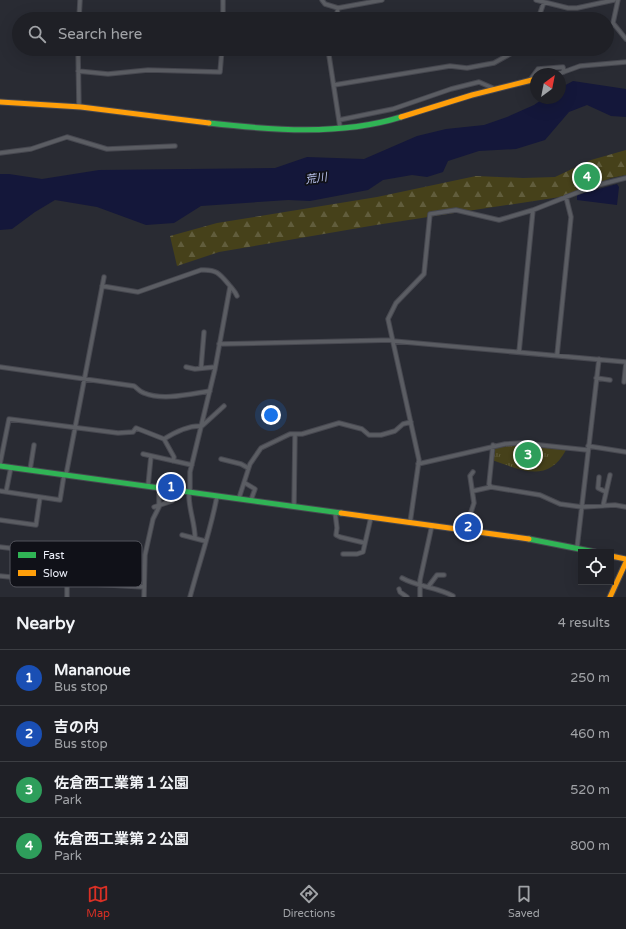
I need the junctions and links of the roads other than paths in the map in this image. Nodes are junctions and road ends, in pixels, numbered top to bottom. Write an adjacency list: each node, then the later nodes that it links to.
1 (80, 0): 10 (street)
2 (223, 0): 11 (street)
3 (322, 0): 9 (street)
4 (382, 0): 9 (street)
5 (536, 0): 8 (street)
6 (614, 0): 8 (street)
7 (618, 0): 14 (street)
8 (544, 2): 13 (street)
9 (338, 8): 12 (street)
10 (79, 12)
11 (223, 12)
12 (337, 12)
13 (540, 12)
14 (614, 18)
15 (614, 24): 16 (street)
16 (626, 39)
17 (78, 56): 24 (street)
18 (221, 56): 24 (street)
19 (329, 56): 27 (street)
20 (506, 56): 27 (street)
21 (626, 62): 25 (street)
22 (550, 68): 23 (street)
23 (563, 68)
24 (78, 71): 30 (street)
25 (566, 71)
26 (530, 80): 28 (street)
27 (334, 84): 31 (street)
28 (495, 89): 31 (street); 32 (street)
29 (0, 102): 30 (street)
30 (79, 107): 32 (street)
31 (339, 120): 32 (street)
32 (340, 127)
33 (175, 146): 34 (street)
34 (0, 154)
35 (626, 178): 36 (street)
36 (566, 197): 37 (street); 46 (street)
37 (533, 210): 43 (street); 45 (street)
38 (104, 277): 39 (street)
39 (102, 286): 40 (street); 54 (street)
40 (230, 287): 41 (street); 44 (street)
41 (237, 296)
42 (204, 332): 52 (street)
43 (393, 340): 44 (street); 45 (street); 59 (street)
44 (219, 344): 51 (street)
45 (519, 352): 46 (street)
46 (557, 355): 47 (street)
47 (599, 359): 48 (street); 53 (street)
48 (626, 362): 56 (street)
49 (0, 367): 54 (street)
50 (186, 367): 52 (street)
51 (215, 367): 52 (street); 57 (street)
52 (201, 368)
53 (596, 378): 55 (street); 66 (street)
54 (84, 379): 57 (street); 61 (street)
55 (610, 380)
56 (624, 382)
57 (210, 391): 60 (street)
58 (224, 406): 60 (street)
59 (411, 422): 62 (street); 72 (street)
60 (202, 426): 63 (street); 74 (street)
61 (75, 427): 63 (street); 73 (street); 79 (street)
62 (294, 434): 76 (street); 97 (street)
63 (164, 439): 71 (street)
64 (34, 445): 77 (street)
65 (493, 445): 66 (street); 72 (street); 84 (street)
66 (588, 448): 67 (street); 101 (street)
67 (626, 452)
68 (143, 454): 69 (street)
69 (151, 456): 71 (street); 83 (street)
70 (221, 459): 76 (street)
71 (173, 460): 74 (street)
72 (418, 464): 105 (street)
73 (0, 465): 75 (street)
74 (192, 465): 90 (street)
75 (11, 467): 77 (street); 89 (street)
76 (248, 468): 82 (street)
77 (30, 470): 79 (street)
78 (473, 472): 88 (street)
79 (65, 475): 83 (street); 93 (street)
80 (610, 475): 91 (street)
81 (599, 477): 91 (street)
82 (245, 483): 94 (street); 95 (street)
83 (148, 486): 85 (street)
84 (490, 487): 88 (street); 101 (street)
85 (159, 488): 86 (street); 96 (street)
86 (174, 490): 90 (street); 96 (street)
87 (0, 491): 89 (street)
88 (472, 491): 107 (street)
89 (6, 492): 93 (street)
90 (190, 492): 92 (street); 109 (street)
91 (606, 492): 98 (street)
92 (217, 496): 94 (street); 110 (street)
93 (40, 497): 104 (street)
94 (239, 498): 95 (street)
95 (251, 500): 97 (street)
96 (159, 506): 99 (street); 126 (street)
97 (294, 506): 102 (street)
98 (603, 506): 100 (street); 101 (street)
99 (154, 507)
100 (626, 507)
101 (582, 508): 114 (street)
102 (335, 512): 103 (street); 111 (street)
103 (371, 517): 105 (street); 111 (street)
104 (0, 520)
105 (410, 522): 106 (street)
106 (432, 525): 107 (street); 124 (street)
107 (465, 530): 114 (street)
108 (182, 535): 109 (street)
109 (195, 538): 110 (street)
110 (205, 541): 132 (street)
111 (365, 543): 116 (street)
112 (0, 547): 113 (street)
113 (10, 548)
114 (577, 548): 115 (street)
115 (582, 549)
116 (343, 554)
117 (614, 557): 118 (street)
118 (626, 559)
119 (626, 562): 135 (street)
120 (444, 575): 127 (street)
121 (0, 576): 122 (street)
122 (10, 577)
123 (402, 578): 124 (street)
124 (419, 584): 127 (street); 134 (street)
125 (68, 587): 130 (street)
126 (144, 587): 131 (street)
127 (428, 587): 129 (street)
128 (399, 589): 133 (street)
129 (453, 596)
130 (67, 597)
131 (144, 597)
132 (190, 597)
133 (406, 597)
134 (420, 597)
135 (610, 597)

